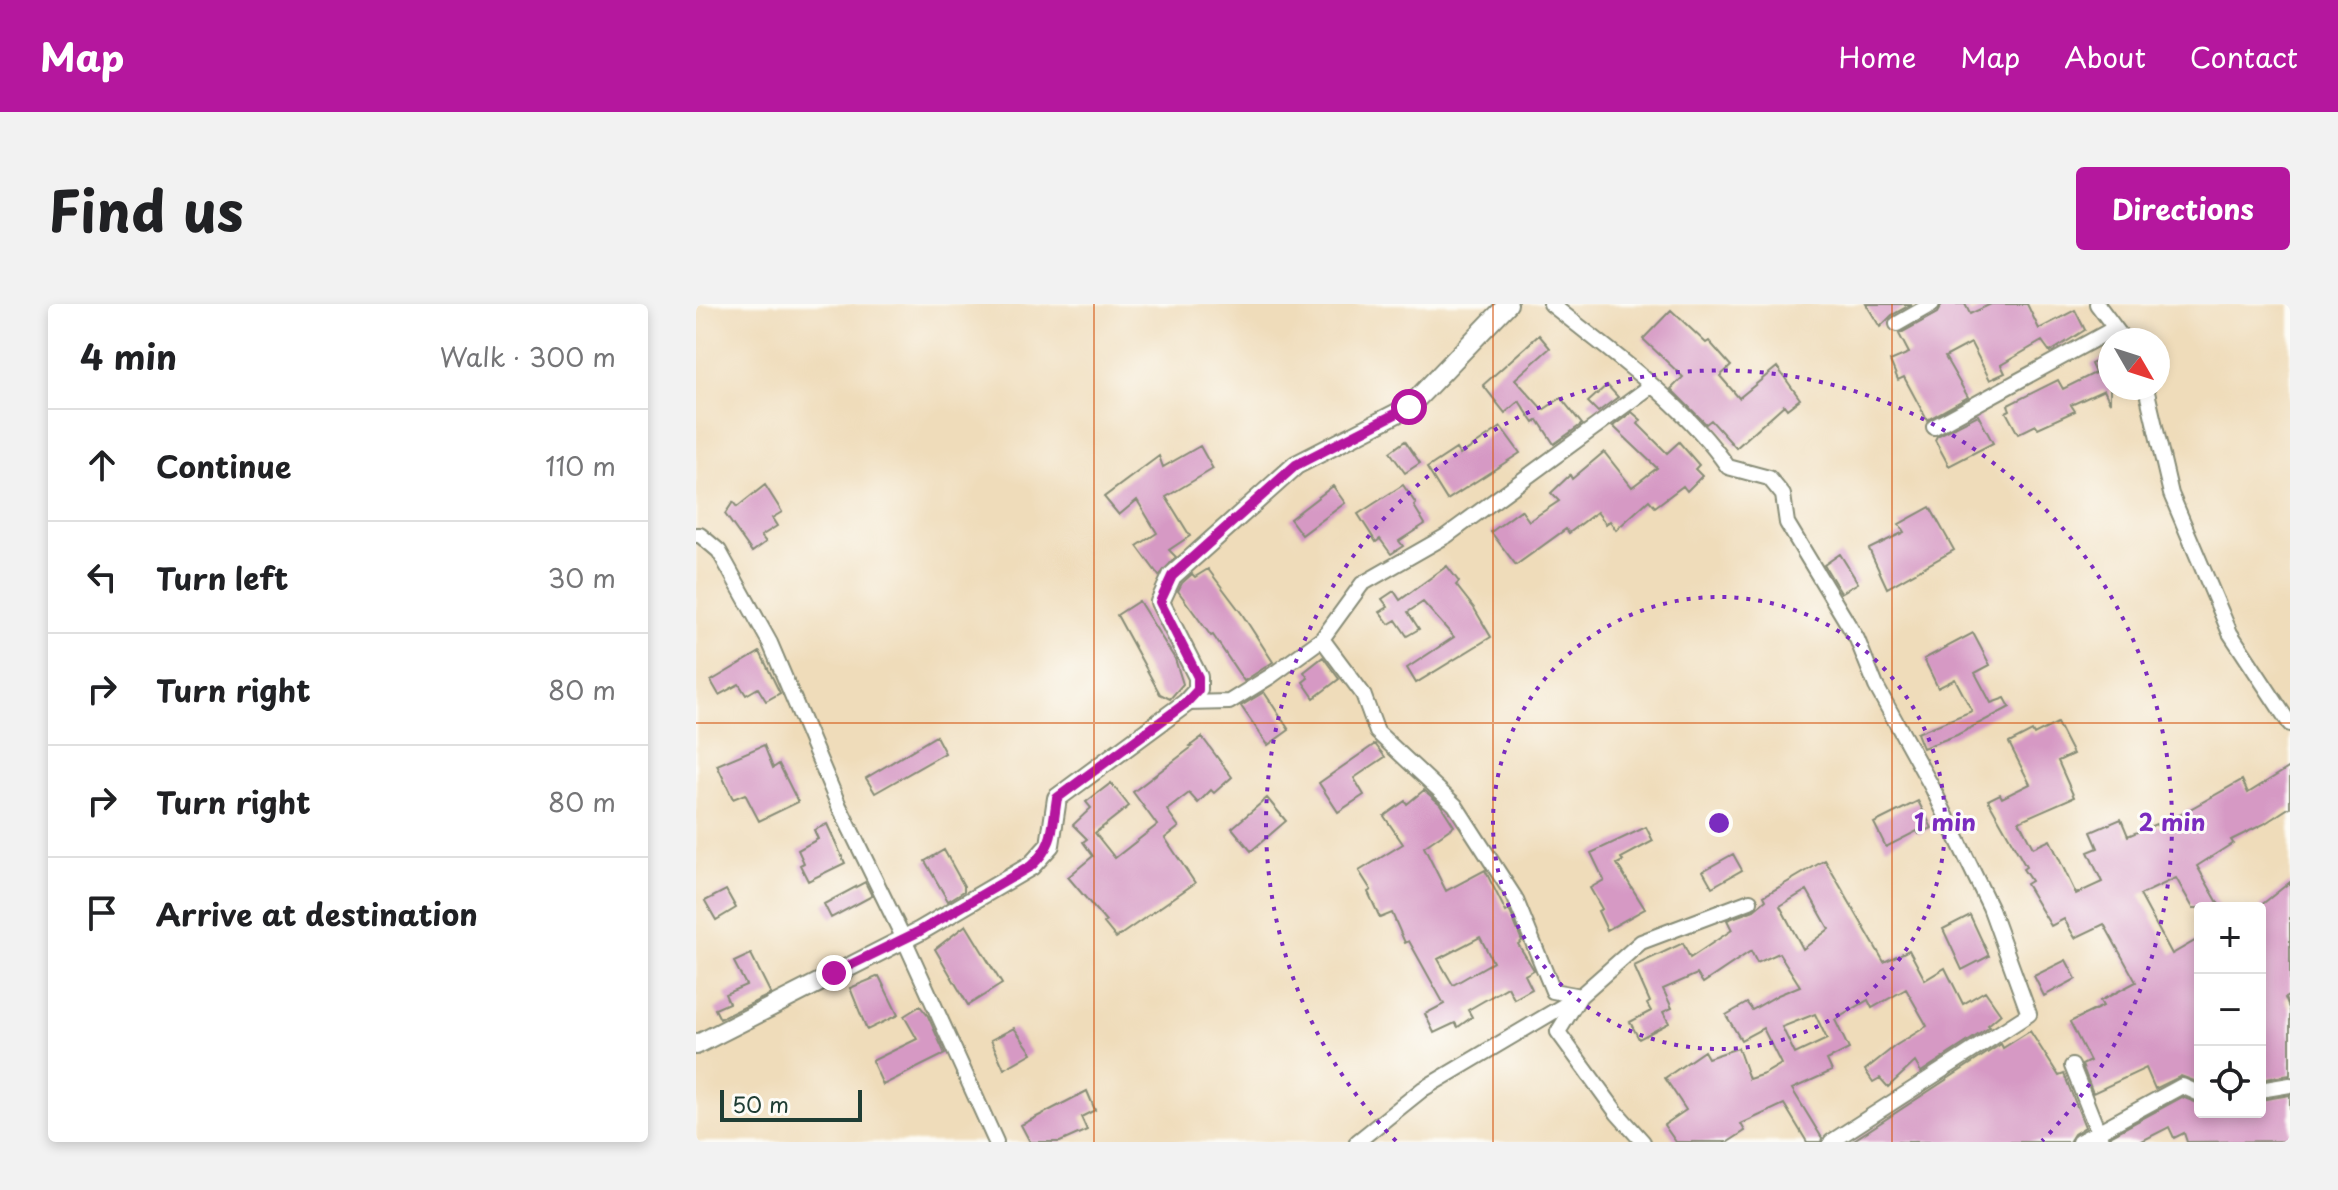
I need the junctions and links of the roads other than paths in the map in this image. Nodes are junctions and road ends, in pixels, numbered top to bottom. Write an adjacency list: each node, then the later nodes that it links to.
1 (1508, 304): 13 (street)
2 (1551, 304): 8 (street)
3 (1932, 304): 5 (street)
4 (2097, 304): 6 (street)
5 (1897, 324)
6 (2115, 328)
7 (2098, 345): 10 (street)
8 (1651, 386): 12 (street); 27 (street)
9 (2149, 400): 14 (street)
10 (1934, 427)
11 (696, 535): 16 (street)
12 (1322, 639): 13 (street); 17 (street)
13 (1186, 703): 16 (street)
14 (2290, 724)
15 (1750, 901): 17 (street)
16 (904, 939): 18 (street); 24 (street)
17 (1580, 996): 25 (street); 26 (street)
18 (696, 1045)
19 (2072, 1066): 23 (street)
20 (2290, 1085): 21 (street)
21 (2266, 1089)
22 (2194, 1091): 23 (street)
23 (2099, 1136): 28 (street)
24 (996, 1142)
25 (1357, 1142)
26 (1643, 1142)
27 (1831, 1142)
28 (2079, 1142)

